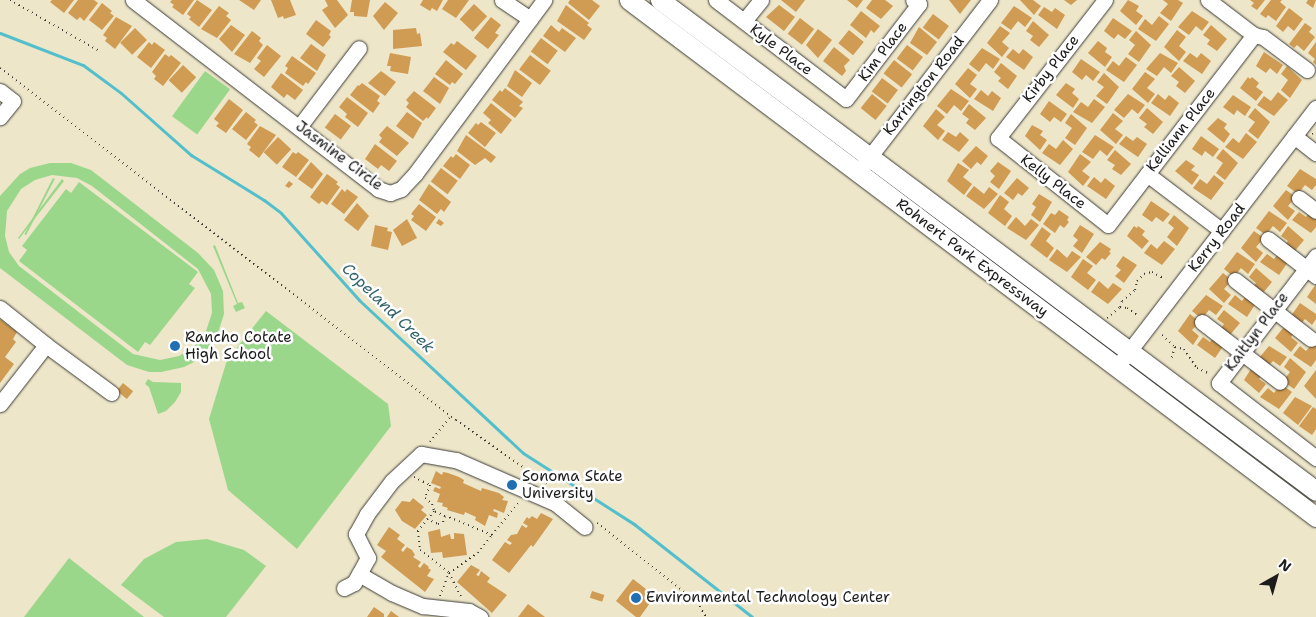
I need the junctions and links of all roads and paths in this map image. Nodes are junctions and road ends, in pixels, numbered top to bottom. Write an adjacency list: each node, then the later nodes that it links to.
1 (10, 0): 17 (path)
2 (133, 0): 24 (street, Jasmine Circle)
3 (502, 0): 13 (street)
4 (544, 0): 13 (street, Jasmine Circle)
5 (629, 0): 31 (main road, Rohnert Park Expressway)
6 (660, 0): 30 (main road, Rohnert Park Expressway)
7 (716, 0): 14 (street, Kyle Place)
8 (760, 0): 14 (street)
9 (990, 0): 30 (street, Karrington Road)
10 (1105, 0): 28 (street, Kirby Place)
11 (1208, 0): 15 (street)
12 (916, 2): 21 (street, Kim Place)
13 (530, 19): 24 (street, Jasmine Circle)
14 (744, 22): 21 (street, Kyle Place)
15 (1254, 35): 19 (street); 32 (street, Kelliann Place)
16 (359, 48): 24 (street)
17 (99, 52)
18 (0, 68): 60 (path)
19 (1307, 70)
20 (0, 91): 23 (street)
21 (846, 99)
22 (1316, 108): 27 (street, Kerry Road)
23 (0, 117)
24 (299, 127)
25 (1316, 131): 26 (path)
26 (1312, 134)
27 (1294, 136): 29 (street); 36 (street, Kerry Road)
28 (998, 138): 35 (street, Kelly Place)
29 (1316, 153)
30 (870, 156): 31 (street, Karrington Road); 52 (main road, Rohnert Park Expressway)
31 (858, 172): 55 (main road, Rohnert Park Expressway)
32 (1147, 174): 35 (street, Kelliann Place); 36 (street)
33 (1299, 198): 34 (street)
34 (1316, 211)
35 (1108, 225)
36 (1222, 231): 52 (street, Kerry Road)
37 (1268, 239): 39 (street)
38 (1316, 256): 39 (street, Kaitlyn Place)
39 (1311, 273): 44 (street, Kaitlyn Place)
40 (1165, 279): 42 (path)
41 (1235, 280): 44 (street)
42 (1120, 307): 45 (path); 46 (path)
43 (0, 308): 50 (street)
44 (1274, 311): 49 (street); 53 (street, Kaitlyn Place)
45 (1137, 315)
46 (1107, 318)
47 (1202, 322): 53 (street)
48 (1162, 335): 51 (path)
49 (1311, 339)
50 (46, 345): 58 (street); 59 (street)
51 (1175, 347): 54 (path); 56 (path)
52 (1129, 351): 55 (street, Kerry Road); 66 (main road, Rohnert Park Expressway)
53 (1242, 352): 57 (street); 62 (street, Kaitlyn Place)
54 (1171, 360)
55 (1116, 367): 69 (main road, Rohnert Park Expressway)
56 (1210, 374)
57 (1280, 382)
58 (111, 394)
59 (0, 404)
60 (451, 416): 61 (path); 64 (path)
61 (421, 454): 63 (street); 65 (street)
62 (1316, 458)
63 (404, 470): 67 (path); 74 (street)
64 (550, 487)
65 (526, 491): 71 (street); 72 (path)
66 (1316, 491)
67 (434, 510): 68 (path); 70 (path)
68 (446, 516): 70 (path); 72 (path)
69 (1316, 517)
70 (428, 519): 73 (path)
71 (591, 525): 77 (path)
72 (492, 535): 73 (path)
73 (449, 573): 76 (path)
74 (359, 574): 75 (street); 76 (street)
75 (344, 588)
76 (474, 614)
77 (706, 617)

